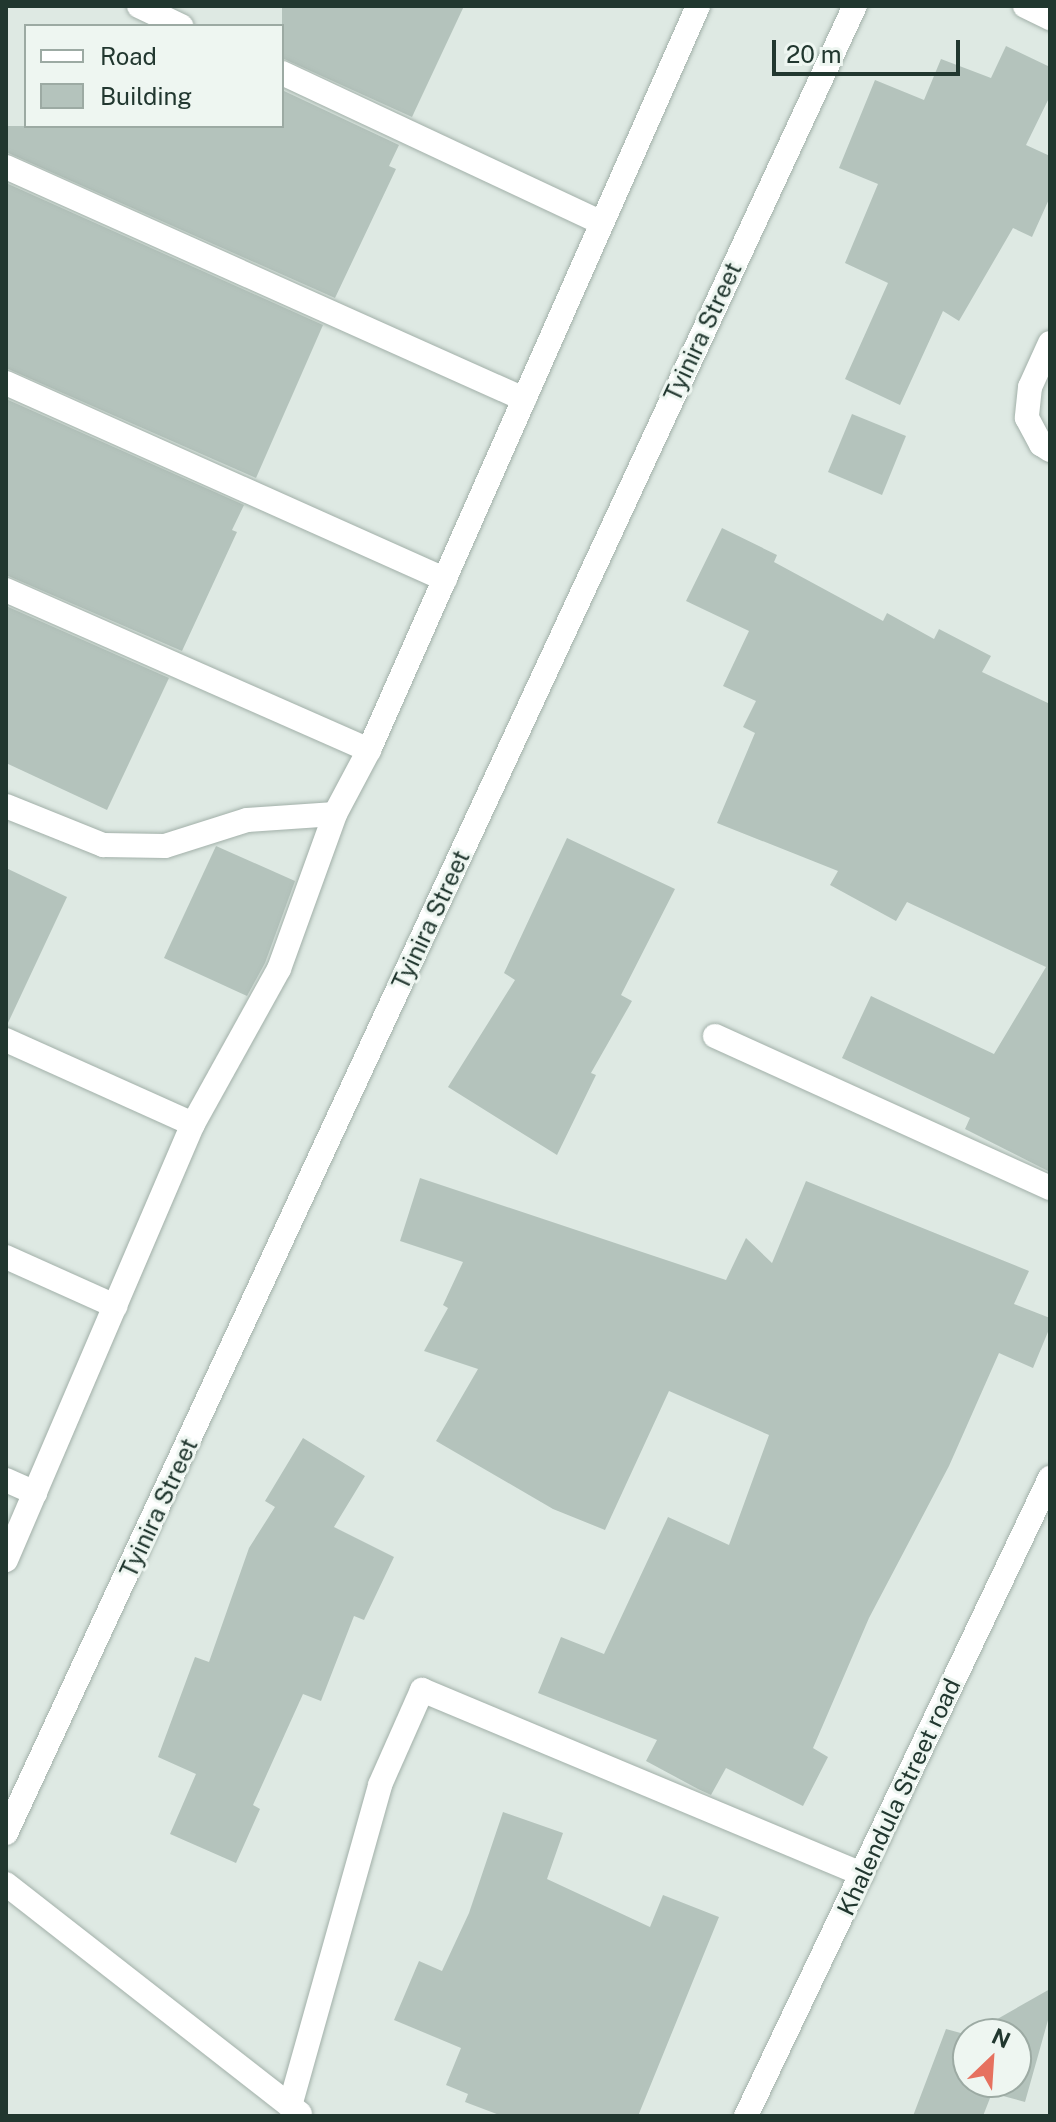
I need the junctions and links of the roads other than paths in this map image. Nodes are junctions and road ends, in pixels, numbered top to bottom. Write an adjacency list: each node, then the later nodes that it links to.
1 (139, 6): 6 (street)
2 (855, 6): 29 (street, Tyinira Street)
3 (1025, 6): 5 (street)
4 (691, 9): 9 (street)
5 (1050, 18)
6 (177, 24)
7 (284, 74): 9 (street)
8 (6, 167): 12 (street)
9 (602, 223): 12 (street)
10 (1050, 343): 13 (street)
11 (6, 383): 14 (street)
12 (524, 399): 14 (street)
13 (1050, 450)
14 (445, 579): 16 (street)
15 (6, 590): 16 (street)
16 (369, 750): 18 (street)
17 (6, 806): 18 (street)
18 (335, 814): 21 (street)
19 (715, 1036): 22 (street)
20 (6, 1040): 21 (street)
21 (193, 1124): 24 (street)
22 (1050, 1188)
23 (6, 1257): 24 (street)
24 (115, 1306): 27 (street)
25 (1050, 1478): 30 (street, Khalendula Street road)
26 (6, 1480): 27 (street)
27 (35, 1493): 28 (street)
28 (6, 1560)
29 (6, 1833)
30 (862, 1874): 32 (street); 33 (street, Khalendula Street road)
31 (6, 1884): 32 (street)
32 (296, 2111)
33 (746, 2116)

